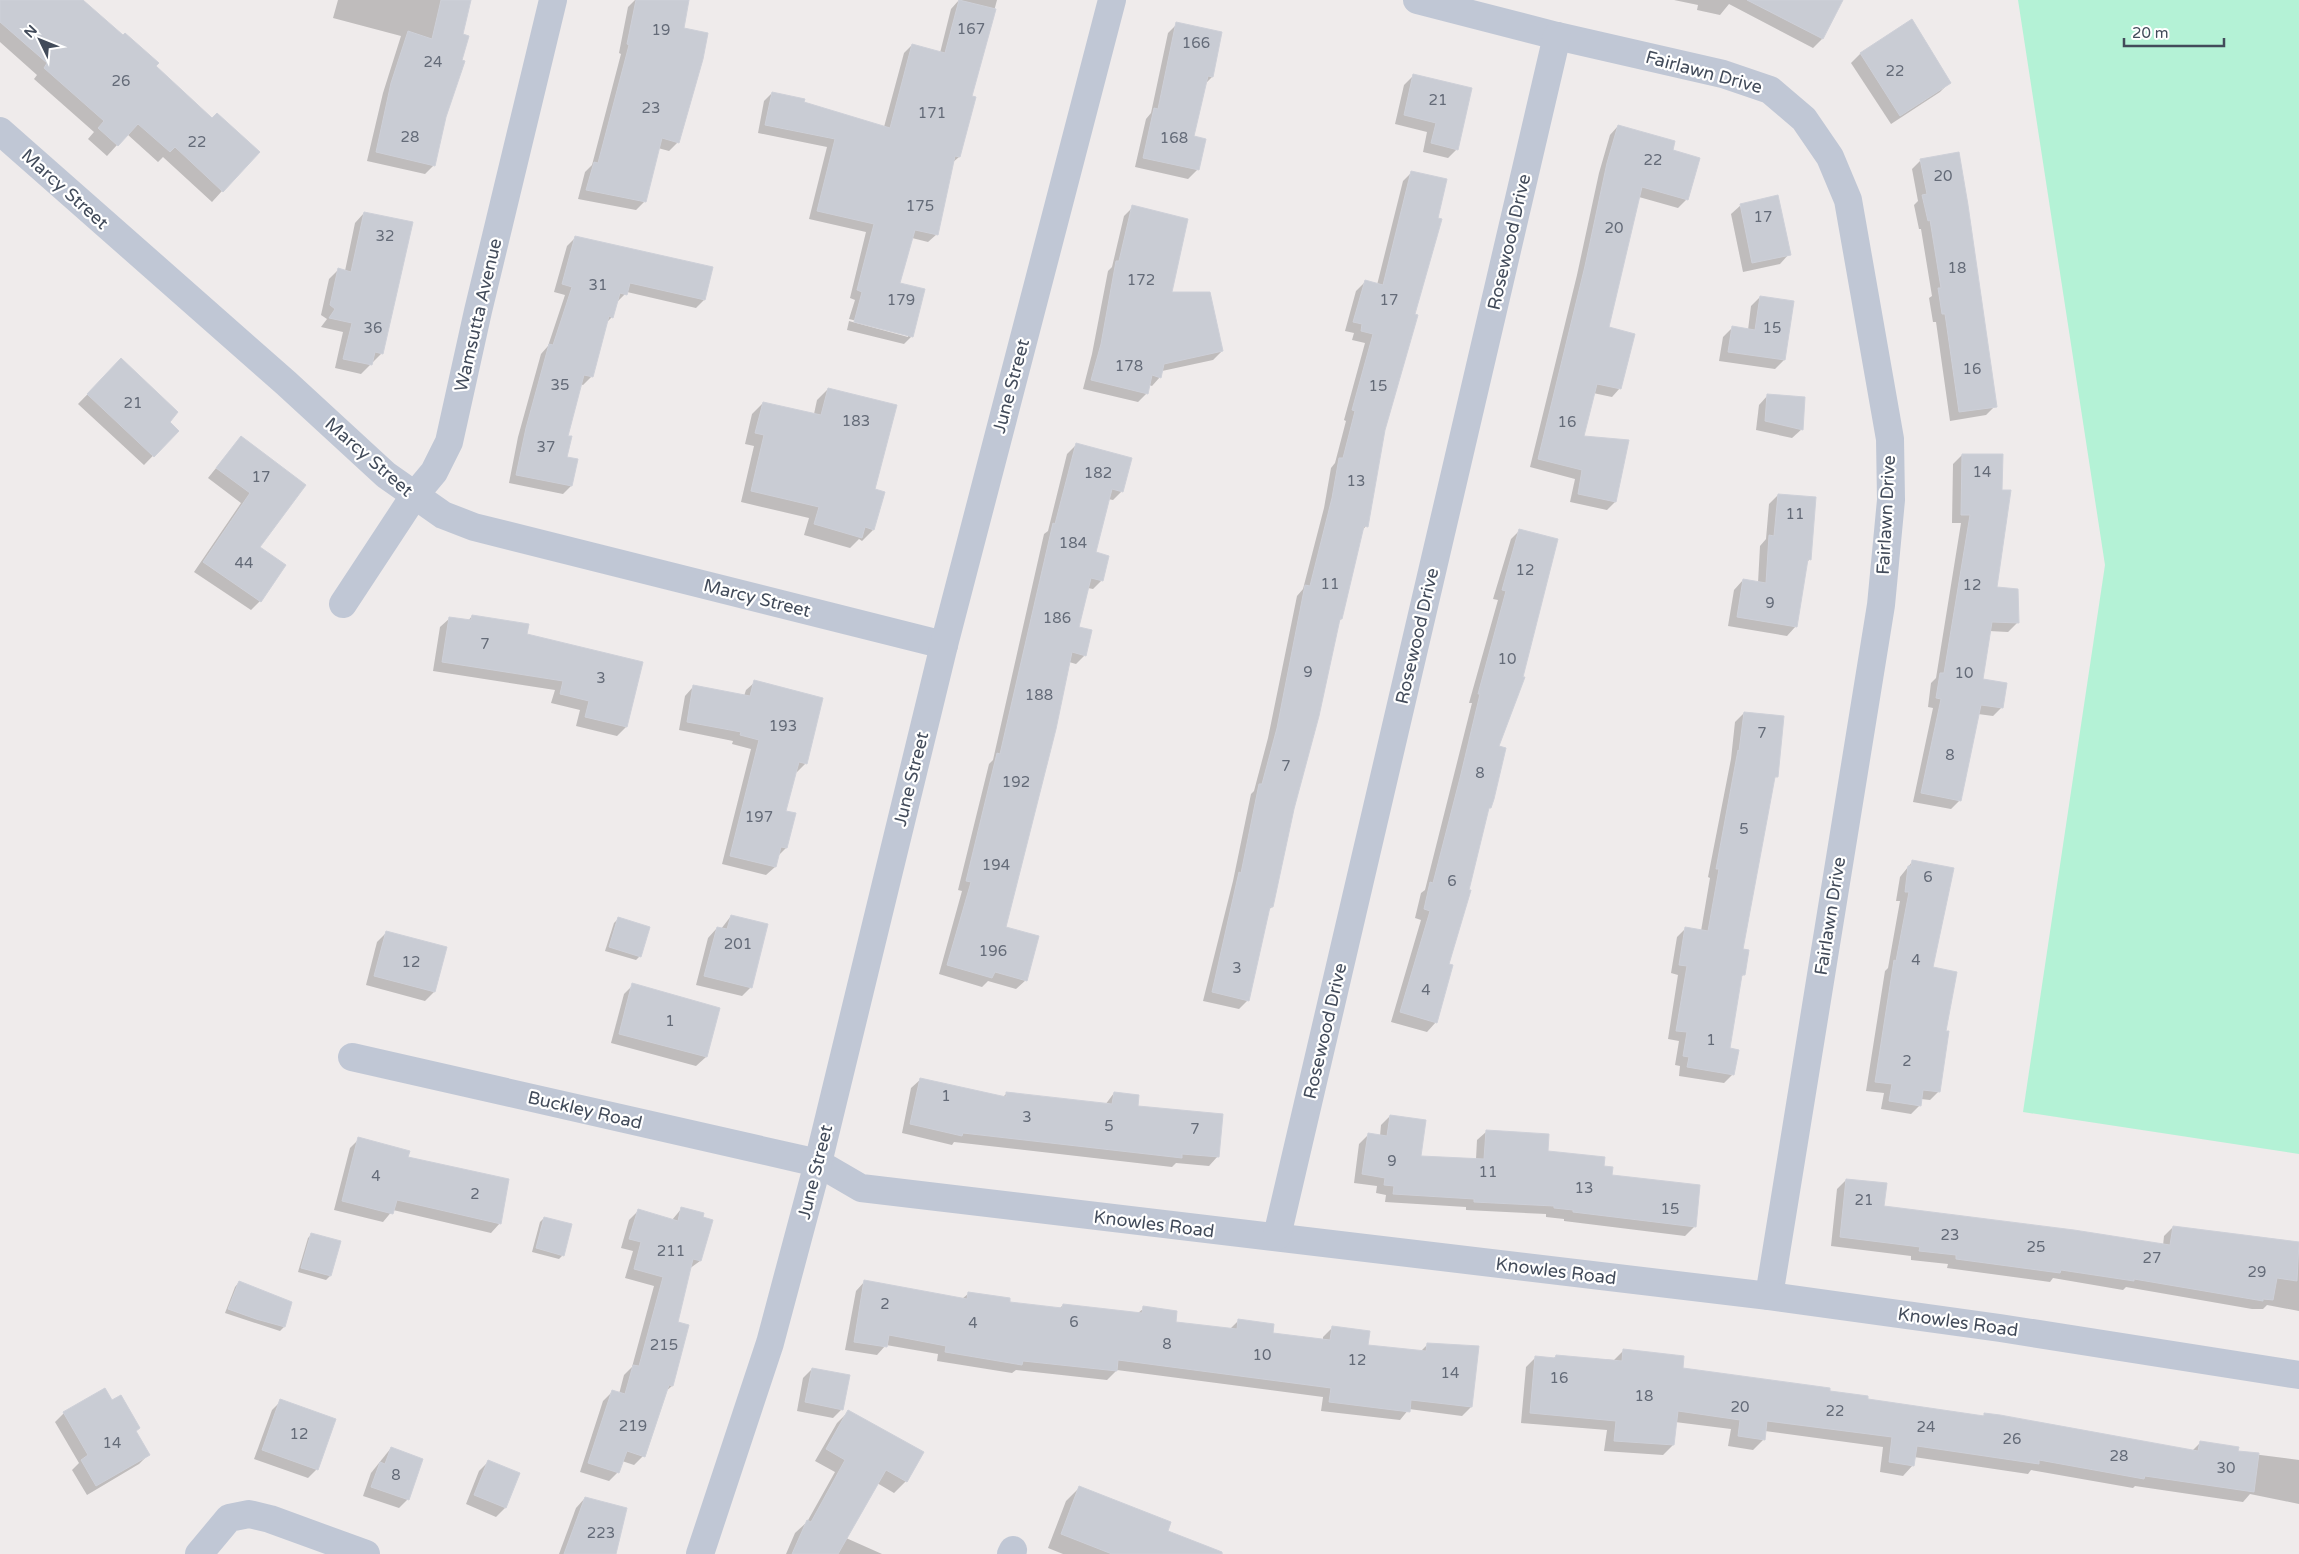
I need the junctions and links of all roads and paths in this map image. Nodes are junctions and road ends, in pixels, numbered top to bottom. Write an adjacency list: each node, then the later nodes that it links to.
1 (553, 0): 6 (street, Wamsutta Avenue)
2 (1112, 0): 8 (street, June Street)
3 (1418, 0): 4 (street, Fairlawn Drive)
4 (1558, 36): 11 (street, Rosewood Drive); 12 (street, Fairlawn Drive)
5 (0, 131): 6 (street, Marcy Street)
6 (414, 496): 7 (street, Wamsutta Avenue); 8 (street, Marcy Street)
7 (343, 604)
8 (944, 645): 10 (street, June Street)
9 (352, 1058): 10 (street, Buckley Road)
10 (818, 1163): 11 (street, Knowles Road); 16 (street, June Street)
11 (1277, 1236): 12 (street, Knowles Road)
12 (1769, 1296): 13 (street, Knowles Road)
13 (2299, 1375)
14 (199, 1554): 15 (street)
15 (366, 1554)
16 (700, 1554)

